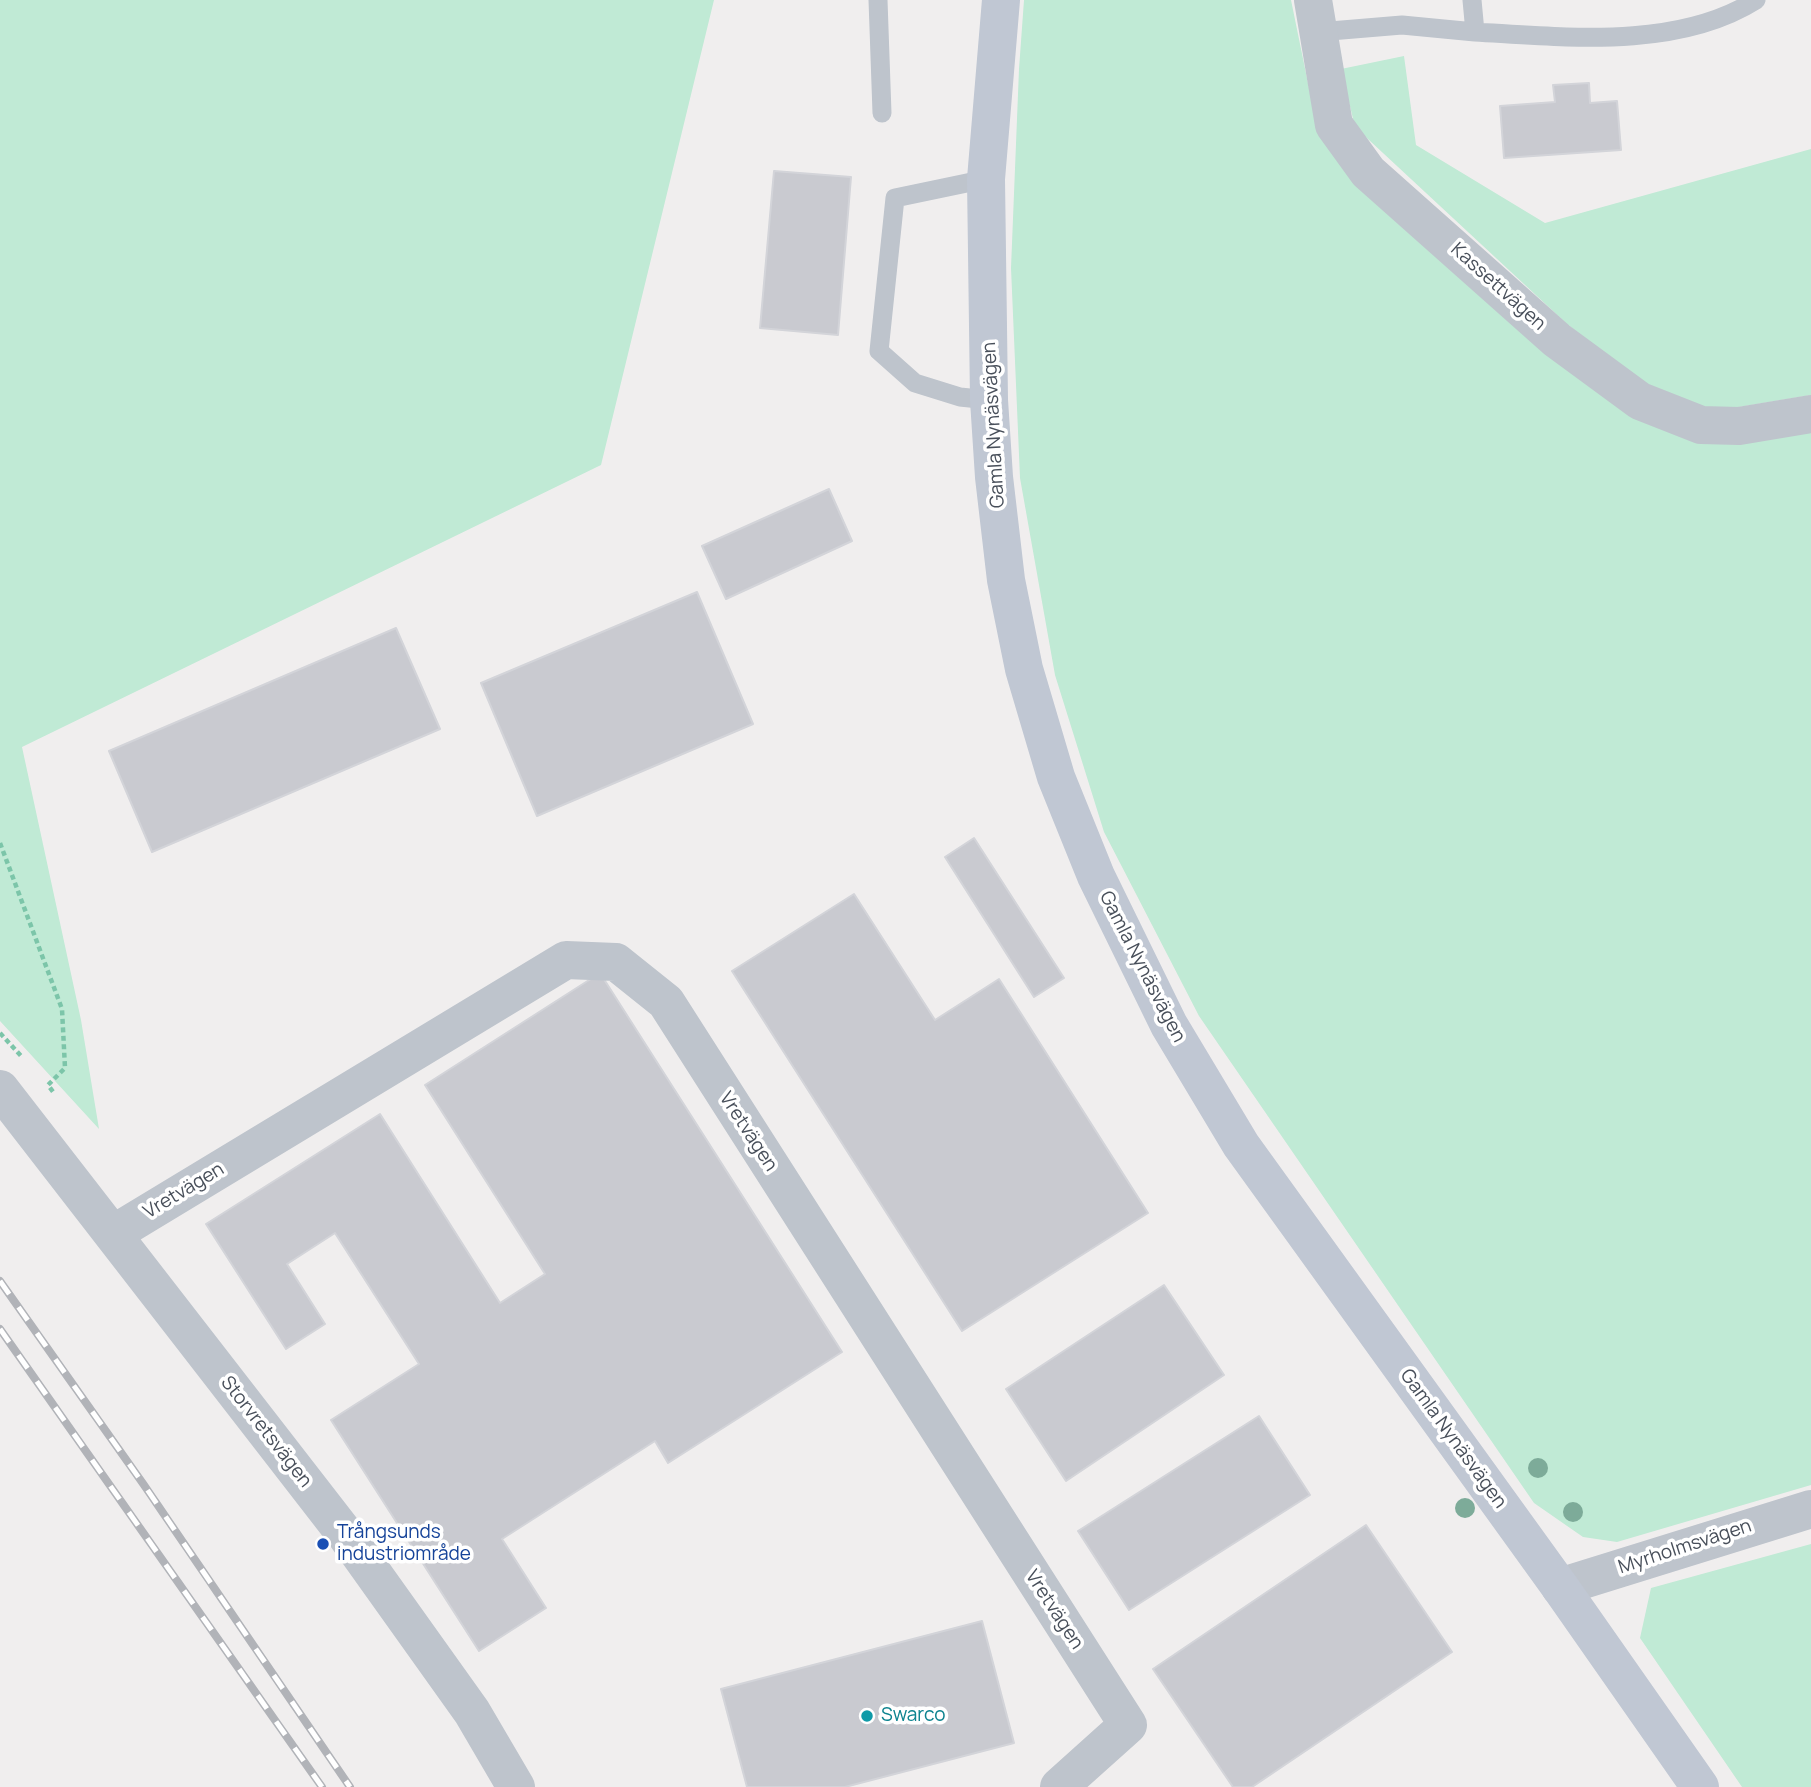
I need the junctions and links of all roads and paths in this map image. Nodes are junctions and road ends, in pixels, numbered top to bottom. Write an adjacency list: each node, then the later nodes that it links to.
1 (878, 0): 7 (lane)
2 (1000, 0): 8 (street, Gamla Nynäsvägen)
3 (1472, 0): 6 (lane)
4 (1756, 0): 6 (lane)
5 (1315, 16): 6 (lane); 10 (street, Kassettvägen)
6 (1475, 32)
7 (882, 113)
8 (986, 179): 9 (street, Gamla Nynäsvägen); 9 (lane)
9 (989, 400): 16 (street, Gamla Nynäsvägen)
10 (1811, 414)
11 (0, 844): 13 (path)
12 (0, 1089): 14 (street, Storvretsvägen)
13 (56, 1096)
14 (113, 1234): 17 (street, Storvretsvägen); 18 (street, Vretvägen)
15 (1811, 1509): 16 (street, Myrholmsvägen)
16 (1560, 1587): 19 (street, Gamla Nynäsvägen)
17 (516, 1787)
18 (1059, 1787)
19 (1700, 1787)

